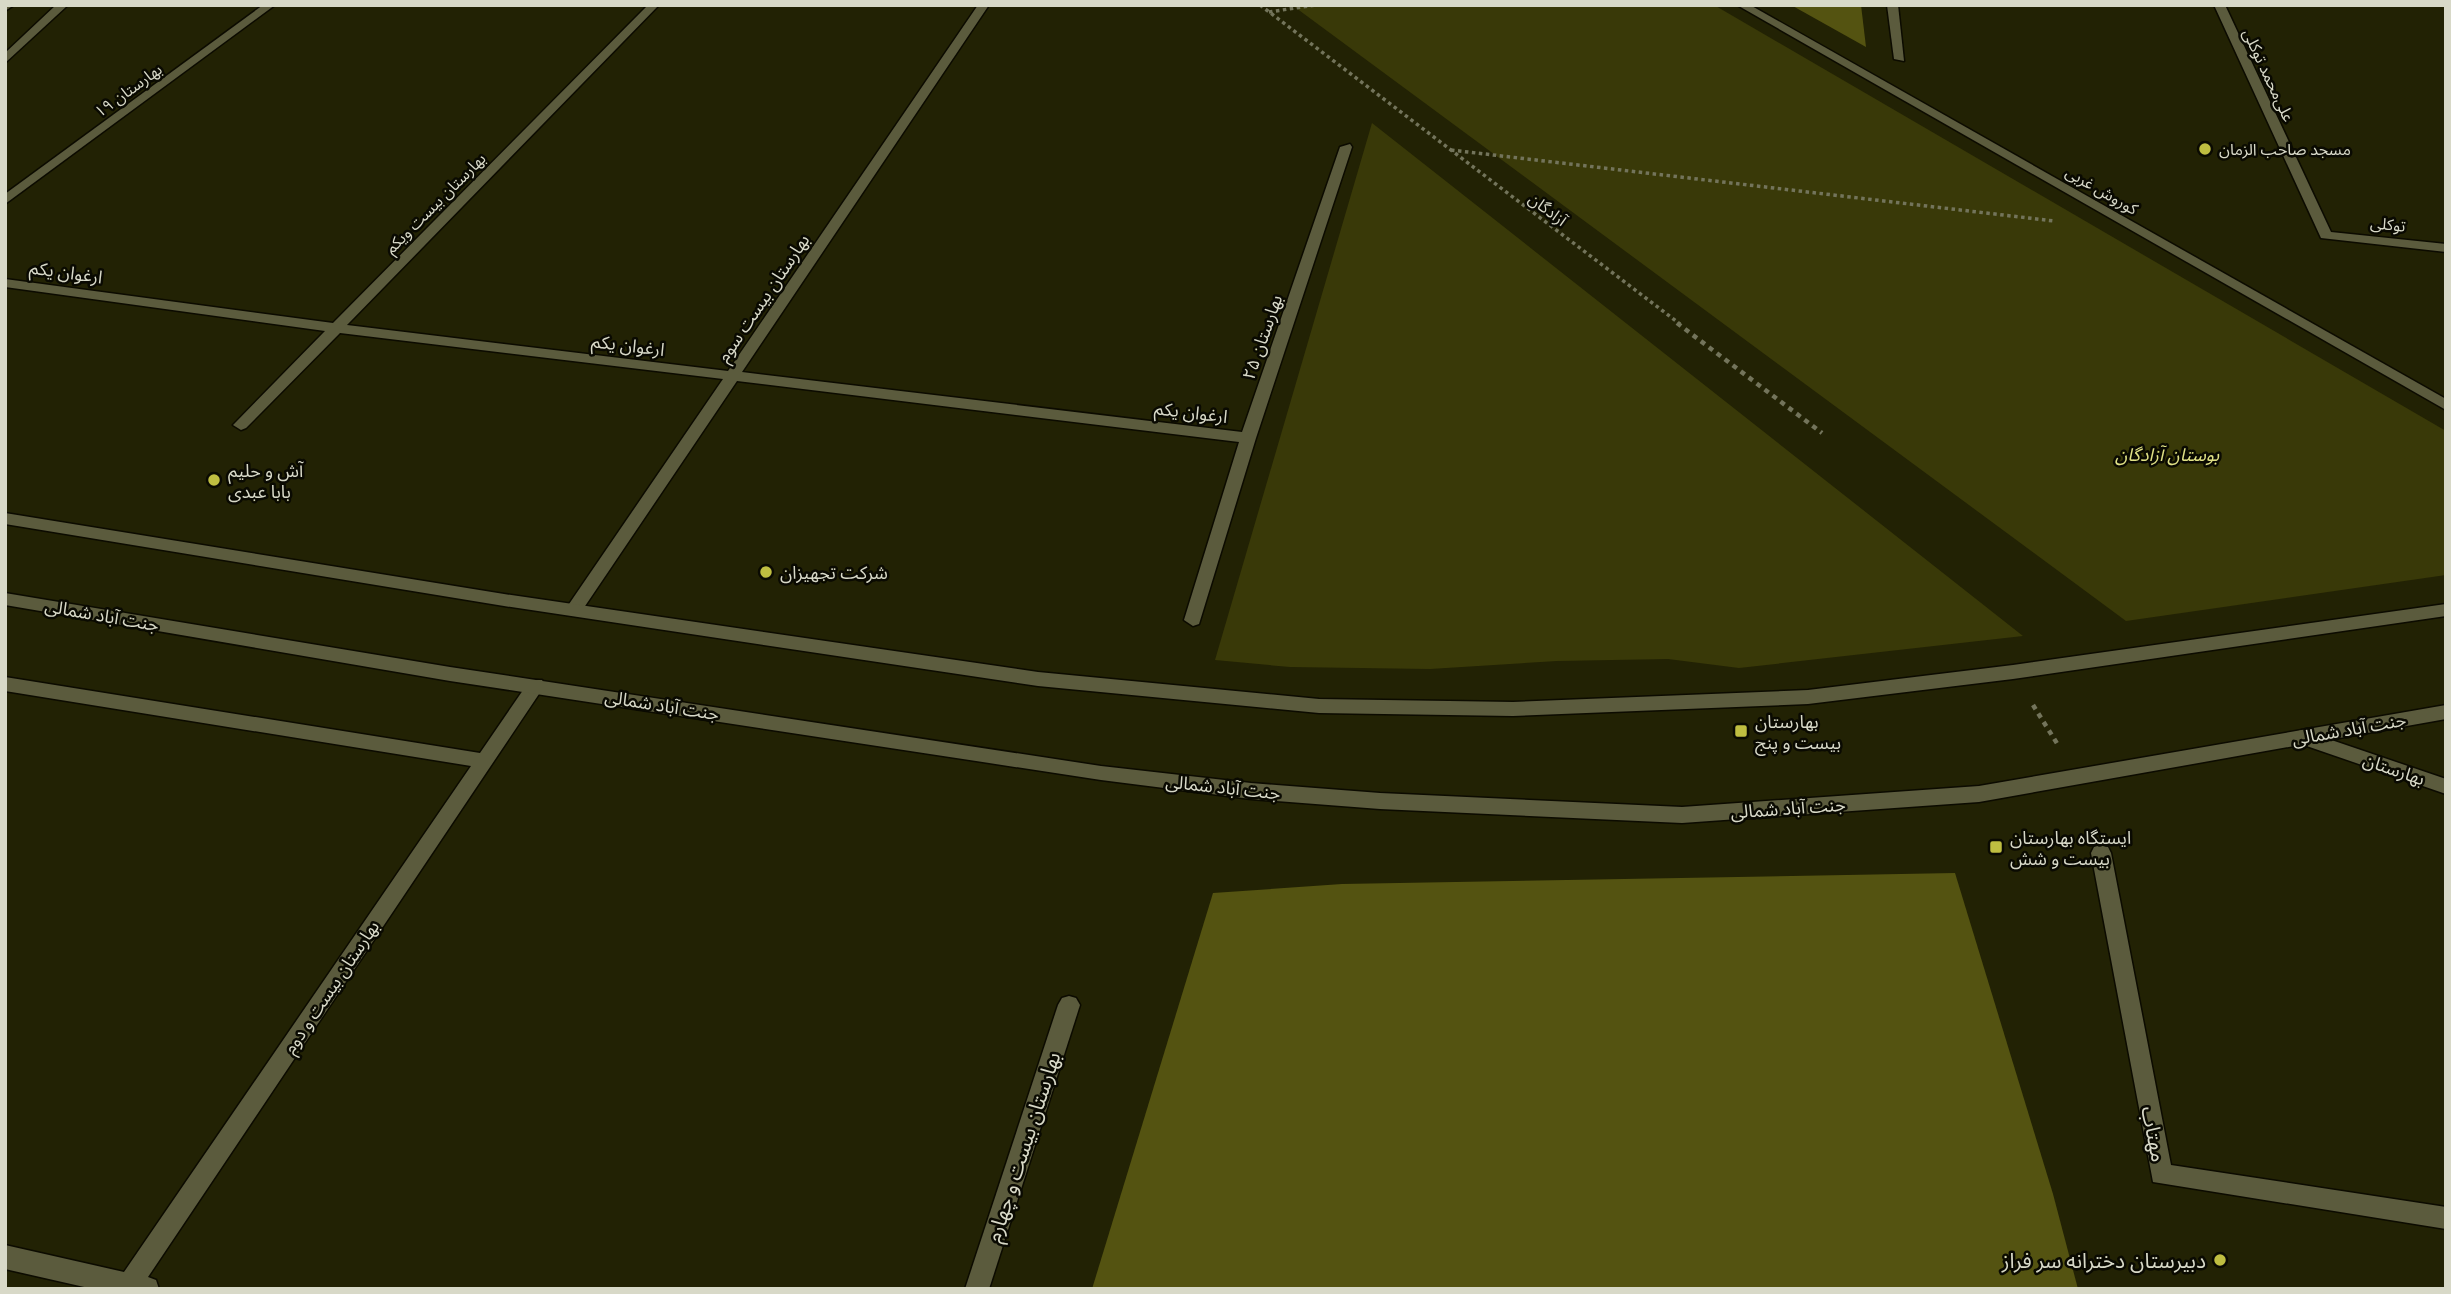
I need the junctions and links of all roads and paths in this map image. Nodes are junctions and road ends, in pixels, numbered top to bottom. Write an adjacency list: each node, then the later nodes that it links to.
1 (63, 5): 12 (street)
2 (270, 5): 15 (street, بهارستان ۱۹)
3 (654, 5): 20 (street, بهارستان بیست ویکم)
4 (984, 5): 21 (street, بهارستان بیست سوم)
5 (1260, 5): 10 (path, آزادگان)
6 (1315, 5): 10 (path)
7 (1742, 5): 22 (street, کوروش غربی)
8 (1892, 5): 11 (street)
9 (2220, 5): 17 (street, علی‌محمد توکلی)
10 (1268, 12): 14 (path, آزادگان)
11 (1900, 59)
12 (5, 61)
13 (1346, 147): 25 (street, بهارستان ۲۵)
14 (1450, 150): 16 (path); 24 (path, آزادگان)
15 (5, 200)
16 (2056, 221)
17 (2326, 235): 18 (street, توکلی)
18 (2446, 248)
19 (5, 283): 20 (street, ارغوان یکم)
20 (336, 328): 21 (street, ارغوان یکم); 23 (street, بهارستان بیست ویکم)
21 (733, 377): 25 (street, ارغوان یکم); 29 (street, بهارستان بیست سوم)
22 (2446, 405)
23 (240, 425)
24 (1822, 433)
25 (1248, 438): 30 (street, بهارستان ۲۵)
26 (5, 519): 29 (street)
27 (5, 599): 33 (street, جنت آباد شمالی)
28 (2446, 610): 31 (street)
29 (573, 611): 31 (street)
30 (1193, 620)
31 (2013, 672): 37 (path)
32 (5, 684): 36 (street)
33 (536, 685): 36 (street, بهارستان بیست و دوم); 37 (street, جنت آباد شمالی)
34 (2446, 712): 35 (street, جنت آباد شمالی)
35 (2302, 737): 37 (street, جنت آباد شمالی); 38 (street, بهارستان)
36 (484, 761): 43 (street, بهارستان بیست و دوم)
37 (2077, 775)
38 (2446, 787)
39 (2101, 853): 41 (street, مهتاب)
40 (1069, 1005): 44 (street, بهارستان بیست و چهارم)
41 (2446, 1218)
42 (5, 1258): 43 (street)
43 (134, 1287)
44 (977, 1289)

